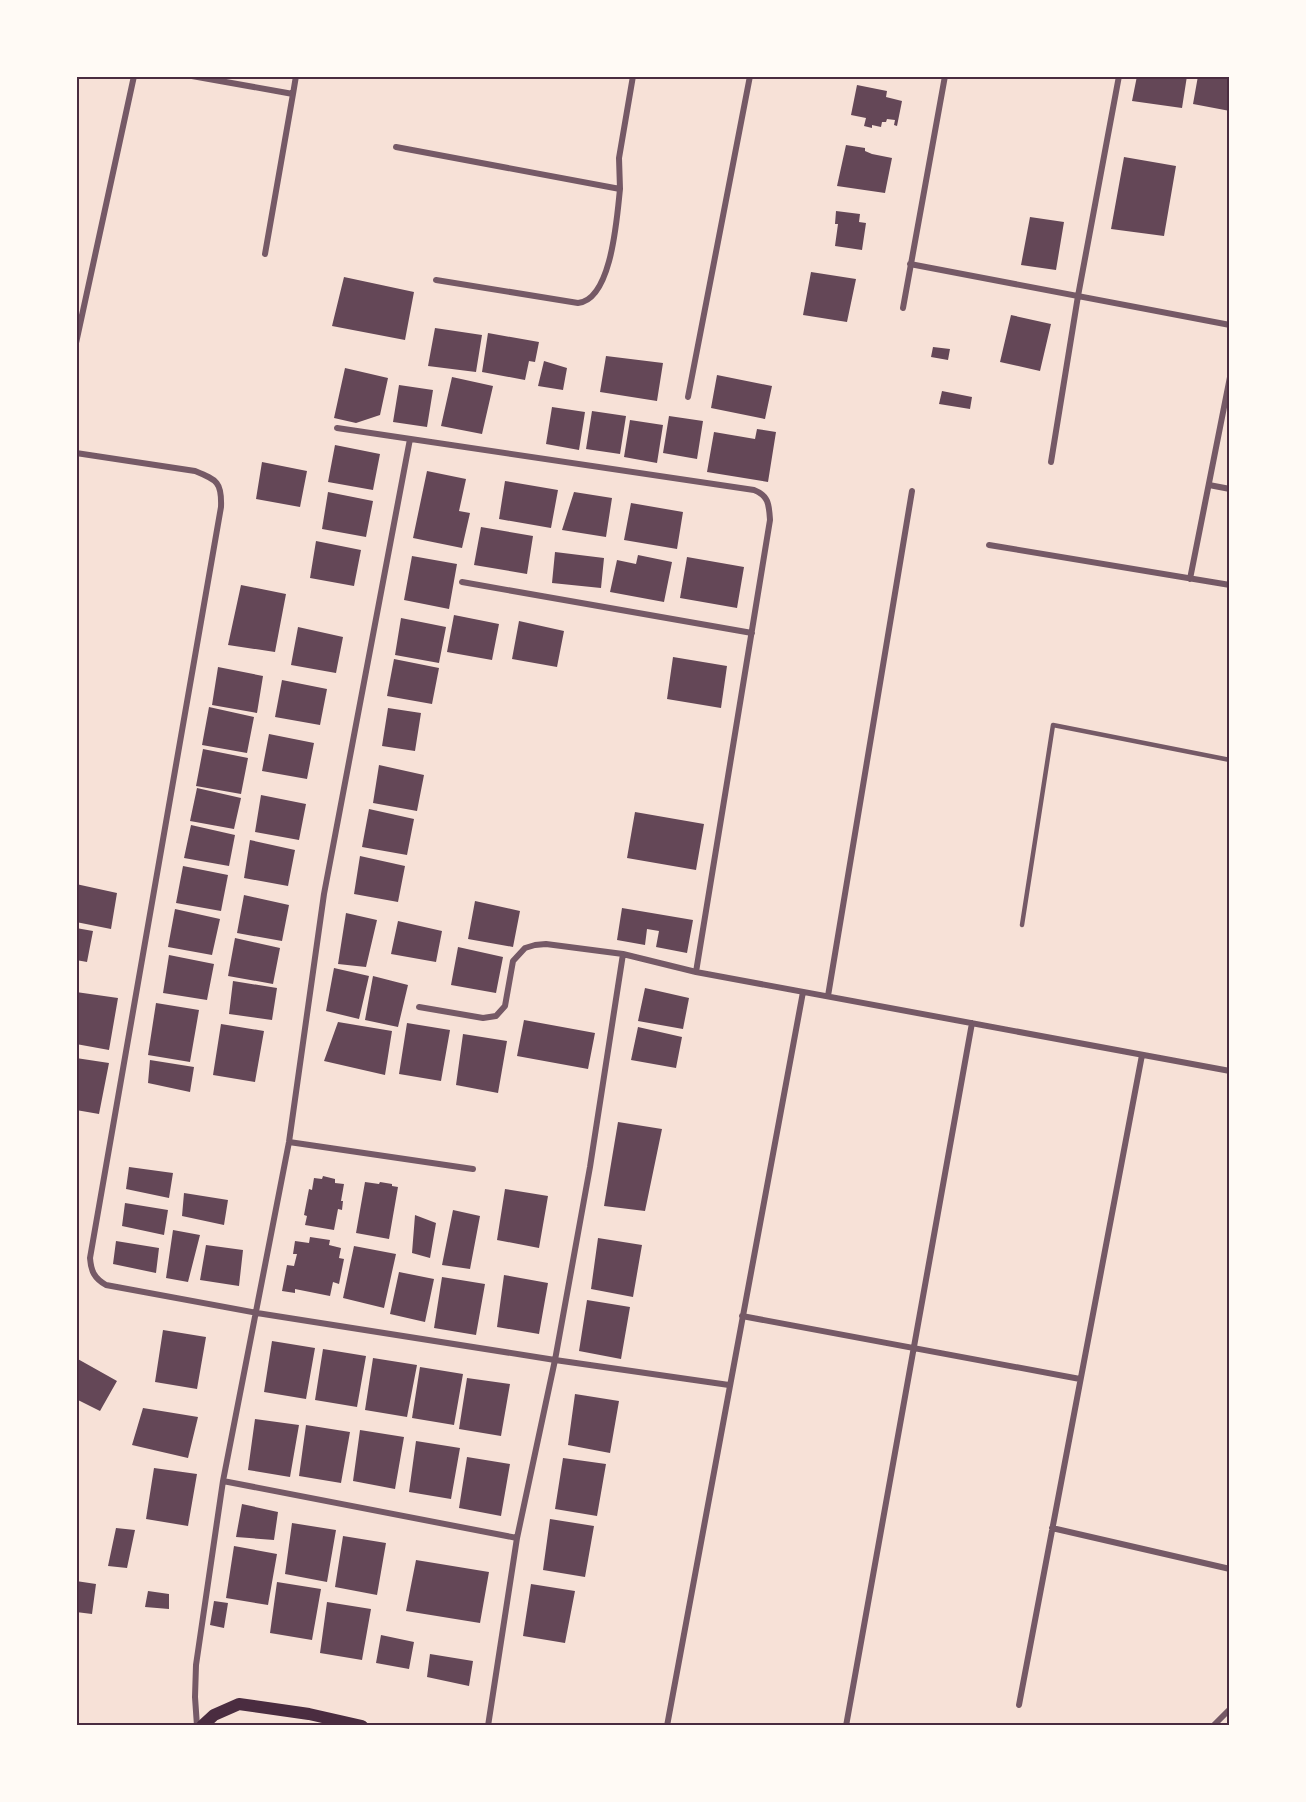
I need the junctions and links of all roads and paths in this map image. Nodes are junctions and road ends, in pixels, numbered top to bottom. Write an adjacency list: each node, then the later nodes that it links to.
1 (134, 76): 17 (street)
2 (192, 76): 8 (street)
3 (296, 76): 8 (street)
4 (633, 76): 10 (street)
5 (750, 76): 19 (street)
6 (945, 76): 12 (street)
7 (1119, 76): 14 (street)
8 (293, 94): 11 (street)
9 (396, 147): 10 (street)
10 (620, 189): 13 (street)
11 (265, 254)
12 (910, 264): 14 (street); 15 (street)
13 (436, 280)
14 (1078, 296): 16 (street); 23 (street)
15 (903, 308)
16 (1230, 325)
17 (76, 343)
18 (1230, 377): 24 (street)
19 (688, 397)
20 (337, 428): 21 (street)
21 (410, 439): 31 (street); 42 (street)
22 (76, 453): 44 (street)
23 (1051, 462)
24 (1209, 485): 25 (street); 28 (street)
25 (1230, 489)
26 (912, 490): 37 (street)
27 (989, 545): 28 (street)
28 (1190, 579): 30 (street)
29 (462, 582): 31 (street)
30 (1230, 585)
31 (752, 633): 35 (street)
32 (1230, 759): 33 (lane)
33 (1022, 926)
34 (623, 954): 35 (street); 38 (street); 47 (street)
35 (696, 972): 36 (street)
36 (803, 992): 37 (street); 45 (street)
37 (828, 996): 39 (street)
38 (419, 1007)
39 (972, 1023): 40 (street); 46 (street)
40 (1142, 1055): 41 (street); 48 (street)
41 (1230, 1071)
42 (289, 1142): 43 (street); 44 (street)
43 (473, 1170)
44 (257, 1312): 47 (street); 50 (street)
45 (742, 1316): 46 (street); 49 (street)
46 (913, 1348): 48 (street); 60 (street)
47 (555, 1360): 49 (street); 52 (street)
48 (1080, 1379): 51 (street)
49 (729, 1385): 59 (street)
50 (224, 1481): 52 (street); 56 (street)
51 (1052, 1528): 53 (street); 54 (street)
52 (517, 1538): 58 (street)
53 (1230, 1569)
54 (1019, 1705)
55 (1230, 1709): 61 (street)
56 (200, 1725): 57 (main road)
57 (362, 1725)
58 (488, 1725)
59 (667, 1725)
60 (846, 1725)
61 (1213, 1725)

